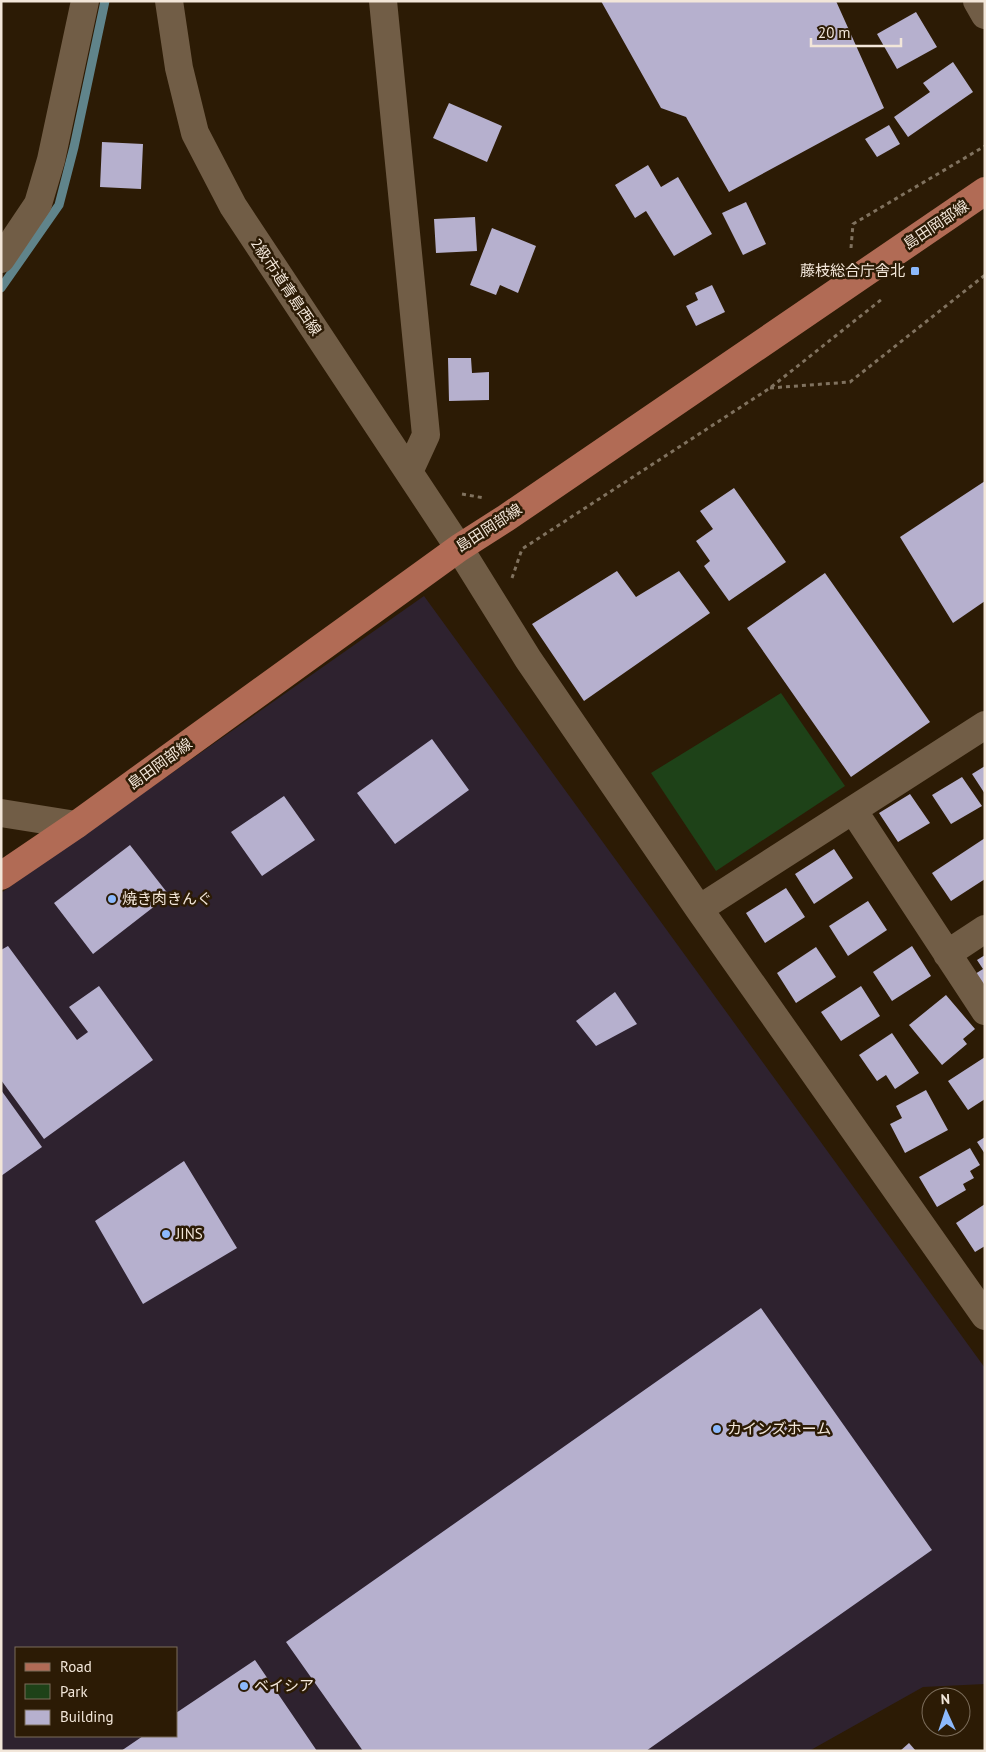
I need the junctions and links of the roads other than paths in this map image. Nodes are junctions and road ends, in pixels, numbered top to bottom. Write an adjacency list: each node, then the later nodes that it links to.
1 (85, 1): 7 (street)
2 (169, 1): 8 (street, 2級市道青島西線)
3 (383, 1): 8 (street)
4 (977, 1): 5 (street)
5 (985, 15)
6 (985, 191): 9 (main road, 島田岡部線)
7 (1, 259)
8 (409, 472): 9 (street, 2級市道青島西線)
9 (459, 548): 13 (main road, 島田岡部線); 15 (street, 2級市道青島西線)
10 (985, 725): 11 (street)
11 (853, 810): 15 (street); 17 (street)
12 (1, 812): 13 (street)
13 (76, 824): 14 (main road, 島田岡部線)
14 (1, 876)
15 (699, 909): 19 (street, 2級市道青島西線)
16 (985, 929): 17 (street)
17 (947, 954): 18 (street)
18 (985, 1011)
19 (985, 1316)

